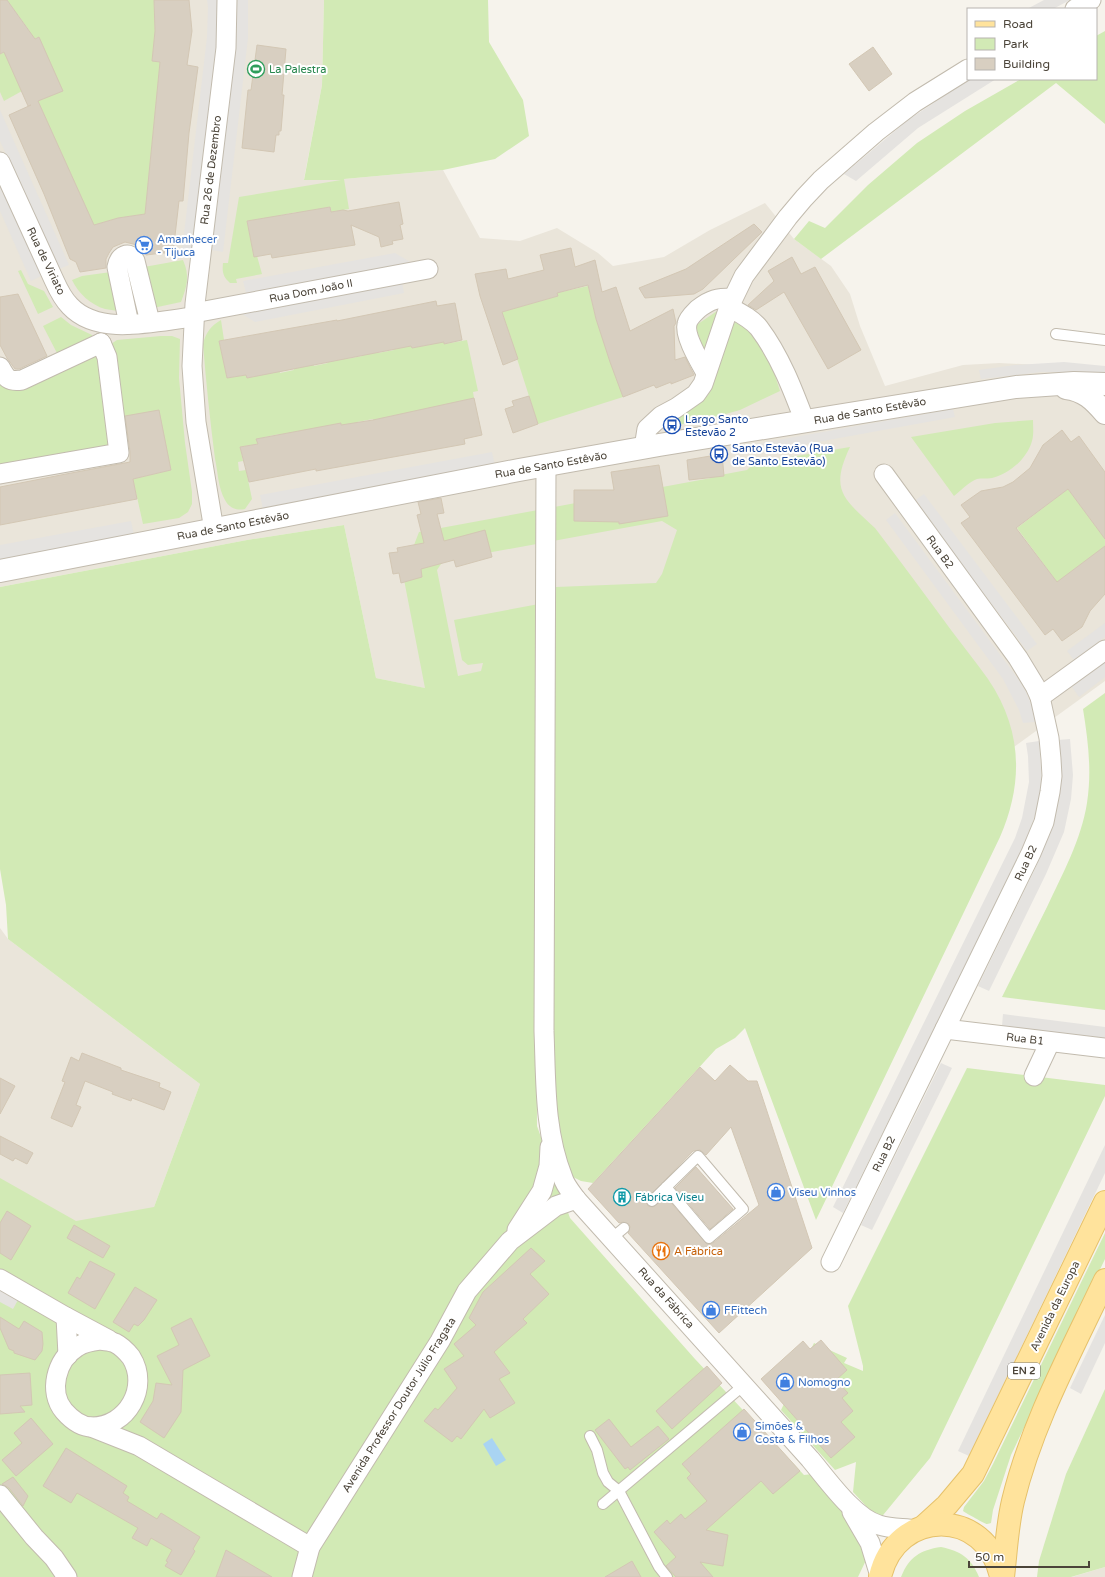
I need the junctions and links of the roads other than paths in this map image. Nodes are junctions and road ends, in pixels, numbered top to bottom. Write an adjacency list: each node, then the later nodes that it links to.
1 (227, 0): 8 (street, Rua 26 de Dezembro)
2 (1091, 0): 3 (street)
3 (1077, 8)
4 (967, 70): 7 (street)
5 (0, 162): 10 (street, Rua de Viriato)
6 (428, 269): 8 (street, Rua Dom João II)
7 (731, 303): 16 (street); 16 (street); 21 (street)
8 (194, 315): 9 (street, Rua de Viriato); 26 (street, Rua 26 de Dezembro)
9 (150, 322): 11 (street, Rua de Viriato); 11 (street)
10 (106, 324): 11 (street, Rua de Viriato); 14 (street)
11 (129, 324)
12 (1056, 334): 13 (lane)
13 (1105, 340)
14 (101, 343): 15 (street); 24 (street)
15 (0, 367)
16 (706, 373): 22 (street)
17 (1105, 384): 18 (street, Rua de Santo Estêvão)
18 (1041, 385): 20 (street); 21 (street, Rua de Santo Estêvão)
19 (1105, 392): 20 (street)
20 (1105, 412)
21 (805, 422): 22 (street, Rua de Santo Estêvão)
22 (644, 448): 23 (street, Rua de Santo Estêvão)
23 (546, 466): 26 (street, Rua de Santo Estêvão); 34 (street, Rua da Fábrica)
24 (0, 474)
25 (884, 474): 29 (street, Rua B2)
26 (214, 530): 27 (street, Rua de Santo Estêvão)
27 (0, 571)
28 (1105, 650): 29 (street)
29 (1040, 698): 30 (street, Rua B2)
30 (946, 1029): 31 (street, Rua B1); 40 (street, Rua B2)
31 (1050, 1042): 32 (street, Rua B1); 33 (street)
32 (1105, 1048)
33 (1034, 1076)
34 (551, 1134): 36 (street, Rua da Fábrica); 39 (street, Avenida Professor Doutor Júlio Fragata)
35 (666, 1187): 35 (lane); 37 (lane)
36 (576, 1199): 39 (street, Avenida Professor Doutor Júlio Fragata); 46 (street, Rua da Fábrica)
37 (652, 1201)
38 (1105, 1202): 55 (main road, Avenida da Europa / EN 2)
39 (510, 1241): 56 (street, Avenida Professor Doutor Júlio Fragata)
40 (831, 1262)
41 (0, 1280): 43 (street)
42 (1105, 1280): 61 (main road, EN 2)
43 (66, 1317): 44 (street); 45 (street)
44 (115, 1343): 45 (street); 47 (street)
45 (68, 1355): 48 (street)
46 (744, 1385): 51 (lane); 53 (street, Rua da Fábrica)
47 (125, 1413): 48 (street); 50 (street)
48 (91, 1428): 50 (street)
49 (590, 1436): 51 (lane)
50 (139, 1446): 56 (street)
51 (619, 1491): 54 (lane); 59 (lane)
52 (0, 1495): 57 (street)
53 (841, 1496): 55 (street); 60 (street)
54 (603, 1504)
55 (920, 1528): 60 (main road, EN 2); 61 (main road, EN 2)
56 (310, 1547): 58 (street, Avenida Professor Doutor Júlio Fragata)
57 (67, 1577)
58 (302, 1577)
59 (667, 1577)
60 (880, 1577)
61 (1002, 1577)

